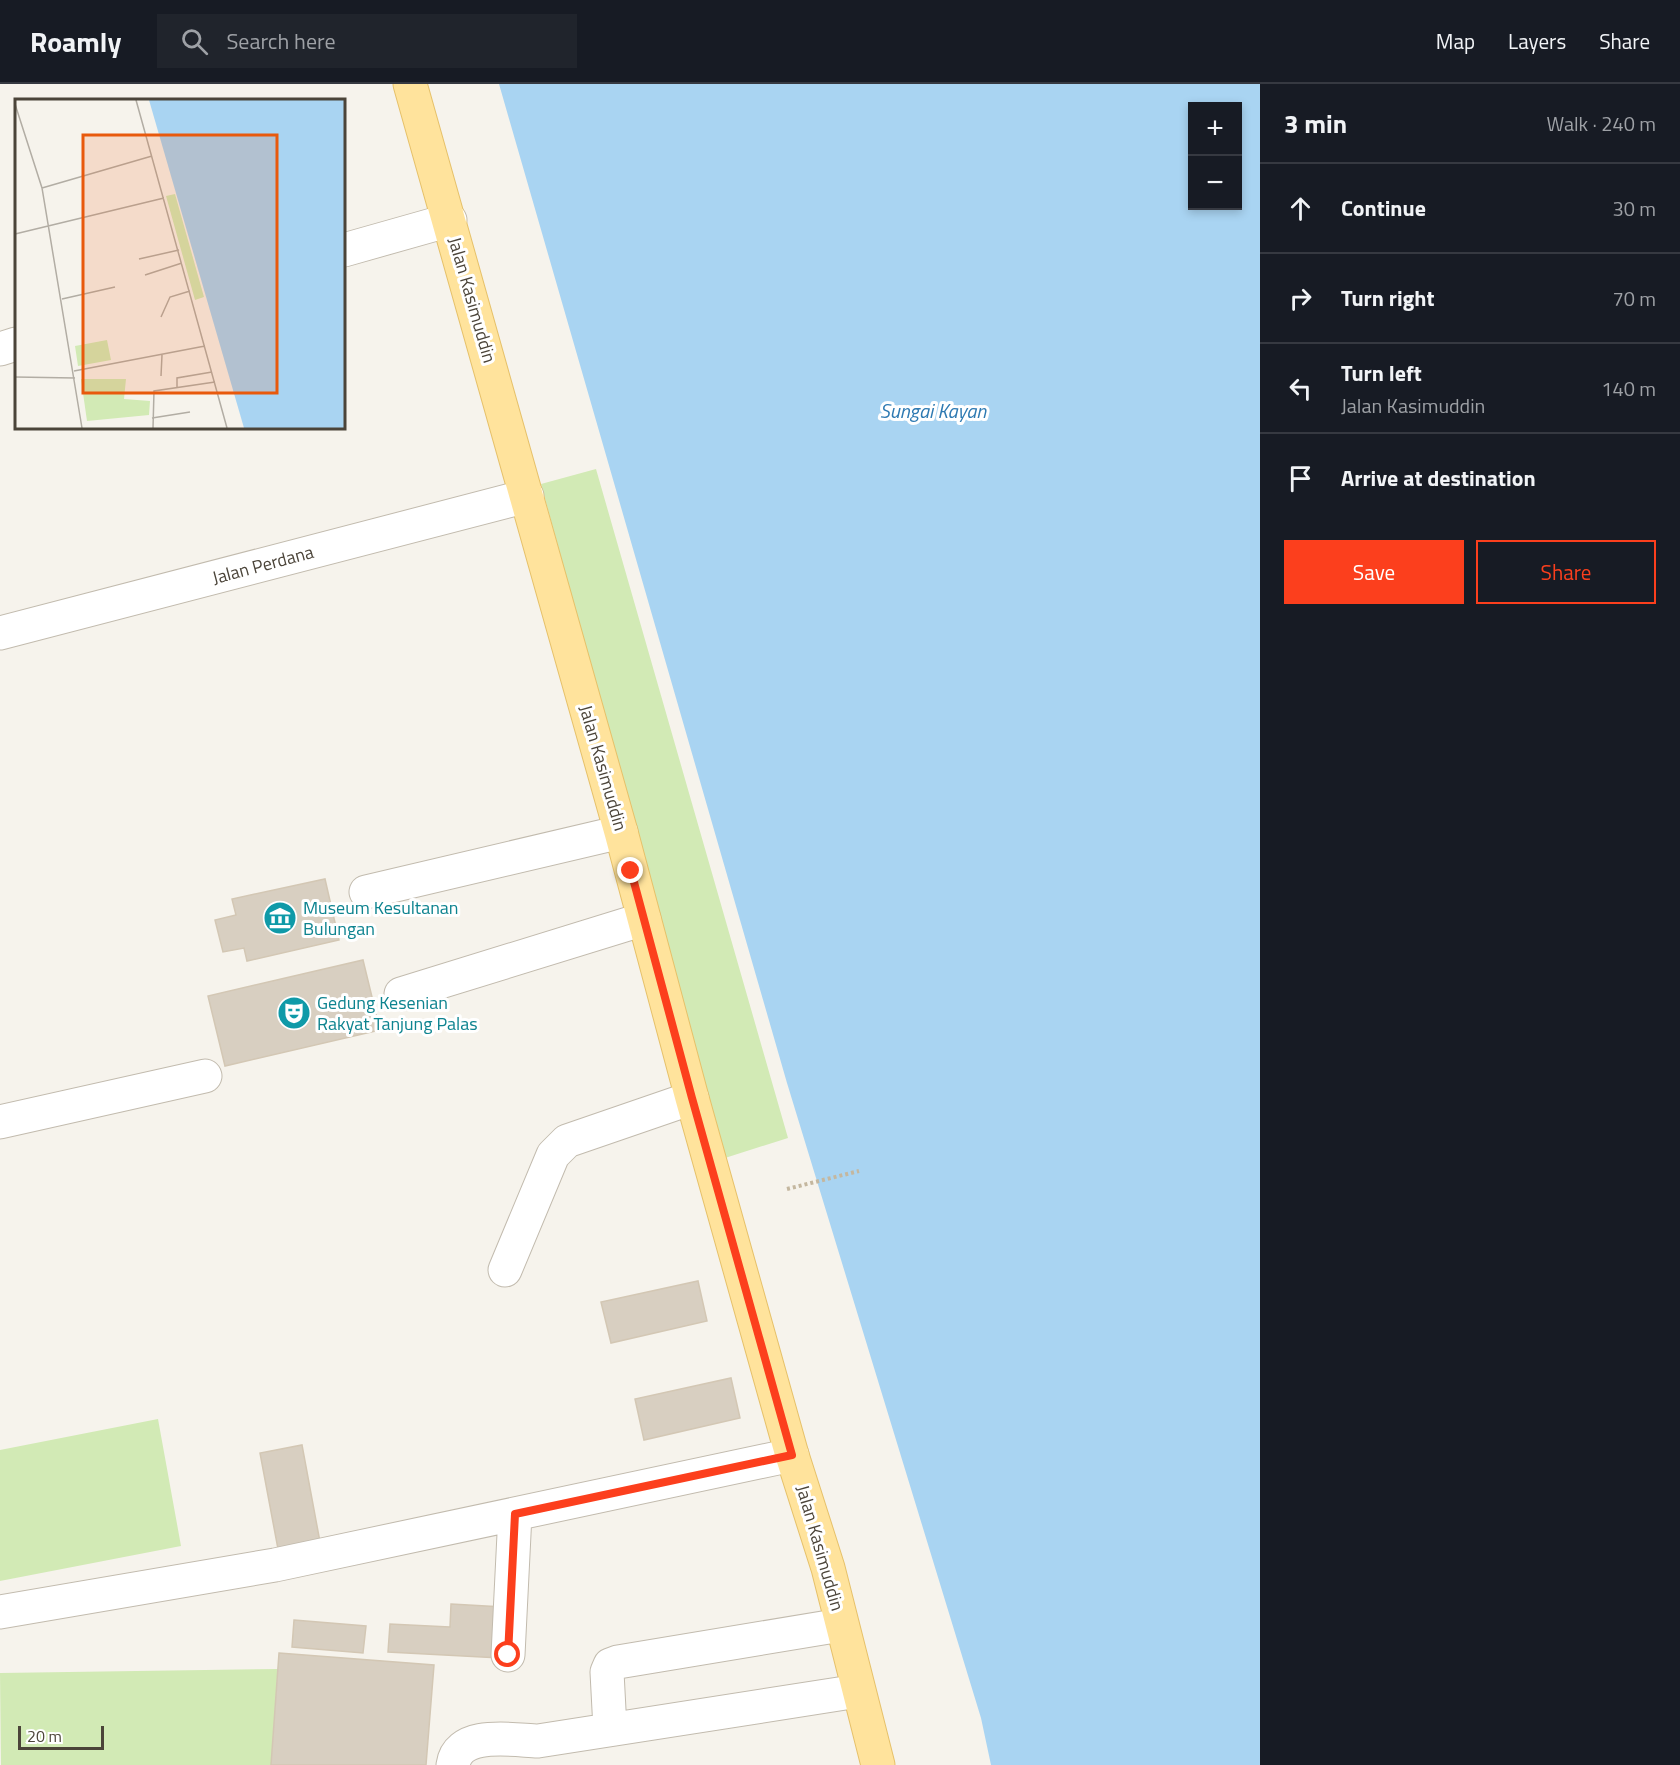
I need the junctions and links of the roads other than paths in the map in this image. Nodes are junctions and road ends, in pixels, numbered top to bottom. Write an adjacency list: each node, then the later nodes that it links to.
1 (410, 84): 2 (main road, Jalan Kasimuddin)
2 (450, 220): 3 (street); 6 (main road, Jalan Kasimuddin)
3 (345, 250)
4 (15, 344): 5 (street)
5 (0, 349)
6 (527, 496): 7 (street, Jalan Perdana); 8 (main road, Jalan Kasimuddin)
7 (0, 633)
8 (621, 832): 9 (street); 10 (main road, Jalan Kasimuddin)
9 (366, 892)
10 (644, 919): 11 (street); 13 (main road, Jalan Kasimuddin)
11 (400, 994)
12 (205, 1076): 14 (street)
13 (692, 1098): 15 (street); 16 (main road, Jalan Kasimuddin)
14 (0, 1122)
15 (505, 1270)
16 (792, 1455): 17 (street); 19 (main road, Jalan Kasimuddin)
17 (515, 1514): 18 (street); 20 (street)
18 (0, 1612)
19 (841, 1625): 21 (main road, Jalan Kasimuddin); 22 (street)
20 (508, 1655)
21 (858, 1691): 22 (street); 24 (main road, Jalan Kasimuddin)
22 (610, 1730): 23 (street)
23 (453, 1765)
24 (878, 1765)

